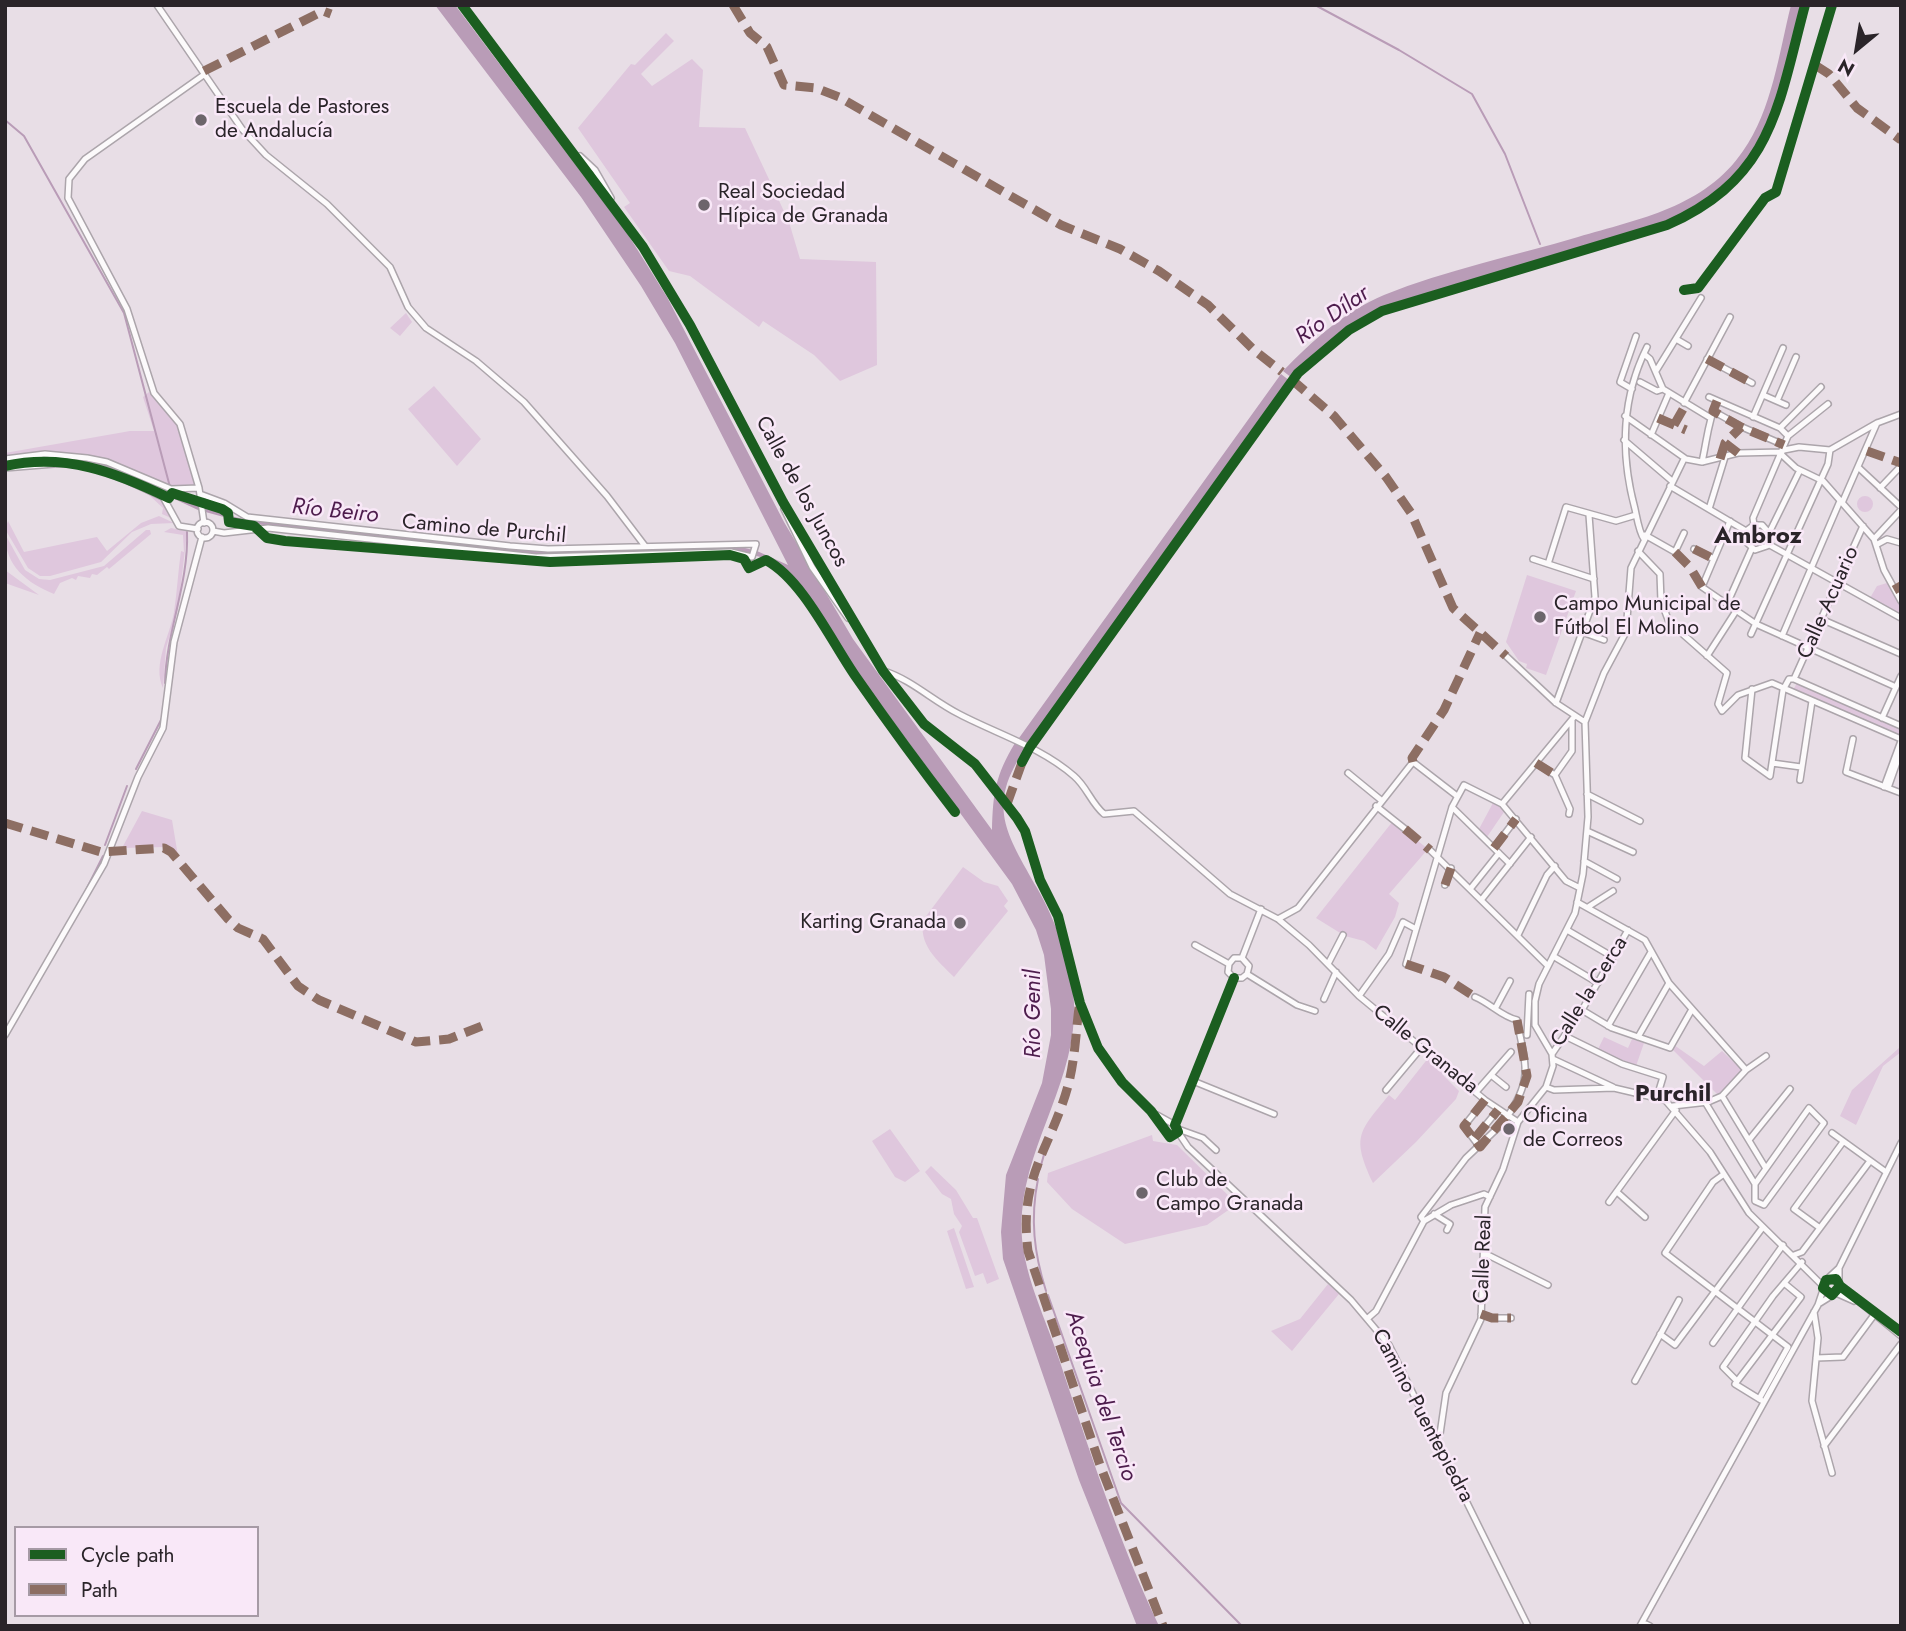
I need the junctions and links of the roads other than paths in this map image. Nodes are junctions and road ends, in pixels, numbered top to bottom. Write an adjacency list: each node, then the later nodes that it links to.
1 (157, 5): 3 (street)
2 (462, 5): 98 (street, Calle de los Juncos)
3 (205, 74): 52 (street); 72 (street)
4 (1701, 298): 7 (street)
5 (1730, 317): 13 (street)
6 (1636, 336): 18 (street)
7 (1676, 339): 9 (street); 14 (street)
8 (1647, 346): 11 (street)
9 (1688, 346)
10 (1783, 348): 20 (street)
11 (1644, 354): 14 (street); 18 (street)
12 (1797, 358): 23 (street)
13 (1707, 359): 16 (street); 24 (street)
14 (1656, 371): 19 (street)
15 (1640, 382): 19 (street)
16 (1752, 383)
17 (1821, 387): 33 (street)
18 (1632, 389): 29 (street)
19 (1666, 391): 24 (street); 34 (street)
20 (1763, 395): 23 (street); 30 (street)
21 (1709, 397): 22 (street)
22 (1717, 401): 27 (street); 30 (street)
23 (1777, 401): 26 (street)
24 (1684, 402): 31 (street)
25 (1828, 404): 35 (street)
26 (1786, 405)
27 (1713, 411): 31 (street); 38 (street)
28 (1901, 414): 32 (street)
29 (1625, 416): 34 (street); 36 (street)
30 (1753, 417): 33 (street)
31 (1709, 418): 44 (street)
32 (1877, 423): 39 (street); 47 (street)
33 (1780, 428): 35 (street)
34 (1651, 435): 43 (street)
35 (1788, 436): 38 (street)
36 (1624, 440): 50 (street); 57 (street)
37 (1732, 447): 40 (street)
38 (1783, 450): 39 (street); 40 (street); 48 (street); 60 (street)
39 (1830, 450): 49 (street)
40 (1738, 453): 41 (street)
41 (1726, 457): 44 (street); 55 (street)
42 (5, 459): 52 (street)
43 (1684, 459): 44 (street); 50 (street)
44 (1702, 462)
45 (1901, 466): 51 (street)
46 (5, 468): 62 (street)
47 (1859, 468): 51 (street); 53 (street)
48 (1800, 470): 49 (street); 66 (street)
49 (1820, 480): 53 (street); 76 (street)
50 (1671, 484): 55 (street); 67 (street)
51 (1880, 488): 54 (street)
52 (200, 491): 59 (street); 72 (street, Camino de Purchil)
53 (1841, 502): 61 (street); 80 (street)
54 (1901, 508): 69 (street)
55 (1709, 509): 58 (street)
56 (1589, 515): 57 (street); 79 (street); 81 (street)
57 (1636, 515): 67 (street)
58 (1730, 521): 64 (street); 78 (street)
59 (204, 523): 62 (street); 63 (street)
60 (1754, 525): 64 (street); 66 (street)
61 (1863, 526): 69 (street); 82 (street, Calle Acuario)
62 (198, 529): 68 (street)
63 (213, 531): 68 (street); 72 (street, Camino de Purchil)
64 (1746, 531): 73 (street)
65 (1684, 533): 67 (street)
66 (1769, 533): 71 (street)
67 (1643, 535): 75 (street)
68 (202, 537): 181 (street)
69 (1875, 542): 70 (street); 83 (street)
70 (1901, 543)
71 (1768, 544): 73 (street); 76 (street)
72 (645, 546)
73 (1752, 548): 85 (street)
74 (1694, 549): 78 (street)
75 (1638, 551): 97 (street); 108 (street)
76 (1787, 554): 80 (street); 89 (street)
77 (1534, 559): 79 (street)
78 (1714, 559): 85 (street)
79 (1548, 564): 81 (street)
80 (1810, 568): 82 (street); 92 (street)
81 (1594, 579): 90 (street)
82 (1837, 583): 87 (street); 88 (street, Calle Acuario)
83 (1898, 589): 84 (street)
84 (1901, 601)
85 (1727, 604): 86 (street)
86 (1736, 611): 89 (street); 97 (street)
87 (1901, 618)
88 (1821, 619): 94 (street, Calle Acuario); 95 (street)
89 (1756, 624): 91 (street); 92 (street)
90 (1582, 632): 93 (street); 105 (street)
91 (1751, 634)
92 (1782, 636): 94 (street)
93 (1604, 640)
94 (1808, 647): 100 (street, Calle Acuario); 101 (street)
95 (1901, 654)
96 (1506, 656): 105 (street)
97 (1707, 656): 102 (street)
98 (883, 671): 149 (street, Calle Granada); 205 (street, Camino Puentepiedra)
99 (1901, 676): 101 (street)
100 (1795, 679): 103 (street); 106 (street)
101 (1896, 687): 106 (street)
102 (1752, 689): 103 (street); 114 (street)
103 (1788, 689): 104 (street); 114 (street)
104 (1812, 701): 111 (street); 115 (street)
105 (1556, 703): 107 (street)
106 (1882, 718): 109 (street)
107 (1571, 720): 108 (street); 113 (street); 117 (street)
108 (1585, 722): 121 (street)
109 (1901, 726)
110 (1853, 739): 119 (street)
111 (1901, 740): 119 (street)
112 (1901, 751): 119 (street)
113 (1536, 763): 117 (street); 124 (street)
114 (1772, 763): 115 (street)
115 (1801, 767): 118 (street)
116 (1348, 773): 123 (street)
117 (1555, 775): 127 (street)
118 (1800, 780)
119 (1886, 788): 120 (street)
120 (1901, 793)
121 (1587, 794): 129 (street); 131 (street)
122 (1457, 796): 123 (street); 124 (street); 126 (street)
123 (1381, 800): 125 (street)
124 (1502, 804): 128 (street)
125 (1376, 806): 130 (street); 150 (street)
126 (1452, 807): 134 (street); 136 (street)
127 (1569, 814)
128 (1516, 819): 132 (street); 134 (street)
129 (1640, 821)
130 (1405, 829)
131 (1587, 831): 135 (street); 137 (street)
132 (1531, 837): 138 (street); 139 (street)
133 (1430, 850): 136 (street)
134 (1496, 850): 138 (street); 143 (street)
135 (1633, 852)
136 (1439, 856): 140 (street); 151 (street)
137 (1584, 861): 141 (street); 144 (street)
138 (1510, 864): 146 (street)
139 (1555, 866): 144 (street); 155 (street)
140 (1451, 868): 142 (street); 143 (street)
141 (1617, 879)
142 (1445, 885)
143 (1471, 888): 146 (street)
144 (1580, 888): 147 (street)
145 (1613, 891): 148 (street)
146 (1482, 899): 155 (street)
147 (1577, 902): 148 (street); 152 (street)
148 (1588, 907): 153 (street)
149 (1261, 909): 150 (street, Calle Granada); 160 (street)
150 (1278, 919): 162 (street, Calle Granada)
151 (1416, 929): 163 (street); 172 (street)
152 (1567, 930): 158 (street); 159 (street)
153 (1628, 930): 157 (street); 159 (street, Calle la Cerca)
154 (1343, 935): 162 (street)
155 (1518, 935): 164 (street)
156 (1195, 946): 161 (street)
157 (1651, 952): 170 (street); 180 (street)
158 (1553, 956): 164 (street); 169 (street)
159 (1613, 957): 169 (street, Calle la Cerca)
160 (1242, 958): 161 (street); 166 (street)
161 (1228, 964): 167 (street)
162 (1328, 964): 165 (street, Calle Granada)
163 (1406, 964)
164 (1548, 965): 179 (street)
165 (1336, 972): 172 (street, Calle Granada); 174 (street)
166 (1247, 974): 167 (street); 178 (street)
167 (1234, 978): 192 (street)
168 (1510, 981): 175 (street)
169 (1598, 983): 176 (street, Calle la Cerca)
170 (1669, 984): 177 (street); 185 (street)
171 (1529, 994): 179 (street)
172 (1359, 996): 186 (street, Calle Granada)
173 (1475, 997): 175 (street)
174 (1324, 999)
175 (1496, 1007): 183 (street)
176 (1582, 1010): 180 (street); 184 (street, Calle la Cerca)
177 (1691, 1011): 185 (street); 190 (street)
178 (1315, 1012)
179 (1531, 1013): 182 (street); 183 (street)
180 (1608, 1026): 185 (street)
181 (5, 1035)
182 (1540, 1035): 183 (street); 189 (street)
183 (1523, 1036): 207 (street)
184 (1565, 1036): 189 (street, Calle la Cerca); 200 (street)
185 (1638, 1037)
186 (1422, 1047): 197 (street); 198 (street, Calle Granada)
187 (1511, 1052): 191 (street)
188 (1766, 1056): 190 (street)
189 (1552, 1057): 193 (street); 195 (street)
190 (1746, 1070): 199 (street)
191 (1491, 1075): 194 (street); 198 (street)
192 (1193, 1081): 206 (street); 210 (street)
193 (1603, 1085): 195 (street); 200 (street)
194 (1506, 1087)
195 (1546, 1087): 208 (street, Calle Real)
196 (1790, 1089): 215 (street)
197 (1386, 1090)
198 (1476, 1092): 201 (street, Calle Granada)
199 (1723, 1096): 202 (street); 215 (street)
200 (1657, 1097): 203 (street)
201 (1485, 1100): 204 (street, Calle Granada); 214 (street)
202 (1705, 1102): 203 (street); 225 (street)
203 (1674, 1108): 224 (street); 226 (street)
204 (1498, 1110): 207 (street, Calle Granada); 214 (street)
205 (1151, 1111): 210 (street, Camino Puentepiedra); 211 (street, Camino Puentepiedra)
206 (1275, 1114)
207 (1507, 1117): 208 (street, Calle Granada)
208 (1518, 1122): 227 (street, Calle Real)
209 (1503, 1123): 218 (street)
210 (1175, 1127): 211 (street); 213 (street); 219 (street, Camino Puentepiedra); 220 (street)
211 (1165, 1129): 213 (street, Camino Puentepiedra)
212 (1832, 1133): 216 (street)
213 (1172, 1137): 219 (street, Camino Puentepiedra)
214 (1475, 1138): 218 (street)
215 (1749, 1140): 222 (street)
216 (1843, 1142): 221 (street); 235 (street)
217 (1901, 1143): 223 (street)
218 (1479, 1146): 233 (street)
219 (1188, 1147): 256 (street, Camino Puentepiedra)
220 (1216, 1150)
221 (1870, 1161): 223 (street); 235 (street)
222 (1765, 1167): 225 (street); 228 (street)
223 (1886, 1172): 242 (street)
224 (1724, 1174): 231 (street); 247 (street)
225 (1755, 1184): 228 (street)
226 (1617, 1192): 229 (street); 232 (street)
227 (1489, 1197): 230 (street); 239 (street, Calle Real)
228 (1755, 1201): 231 (street)
229 (1609, 1202)
230 (1434, 1213): 233 (street); 236 (street)
231 (1749, 1213): 234 (street)
232 (1645, 1217)
233 (1424, 1222): 256 (street)
234 (1763, 1227): 237 (street); 247 (street)
235 (1820, 1228): 238 (street)
236 (1447, 1230)
237 (1783, 1245): 240 (street); 252 (street)
238 (1802, 1252): 240 (street); 241 (street)
239 (1484, 1253): 246 (street); 254 (street, Calle Real)
240 (1794, 1255): 241 (street)
241 (1802, 1262): 243 (street); 244 (street)
242 (1839, 1268): 244 (street); 245 (street)
243 (1784, 1283): 258 (street); 260 (street)
244 (1826, 1283): 245 (street); 248 (street); 250 (street)
245 (1839, 1284): 248 (street); 251 (street)
246 (1548, 1285)
247 (1714, 1293): 252 (street); 259 (street)
248 (1833, 1294): 250 (street); 251 (street)
249 (1679, 1300): 259 (street)
250 (1818, 1305): 253 (street)
251 (1863, 1306): 255 (street)
252 (1737, 1309): 258 (street); 264 (street)
253 (1814, 1312): 261 (street); 263 (street)
254 (1482, 1314): 257 (street); 271 (street, Calle Real)
255 (1874, 1315): 262 (street); 266 (street)
256 (1368, 1318): 271 (street, Camino Puentepiedra)
257 (1511, 1318)
258 (1754, 1322): 260 (street); 268 (street)
259 (1660, 1334): 267 (street)
260 (1770, 1334): 268 (street); 269 (street)
261 (1802, 1334): 263 (street); 269 (street)
262 (1901, 1336)
263 (1818, 1338): 266 (street)
264 (1713, 1343)
265 (1901, 1344): 272 (street)
266 (1816, 1358): 272 (street)
267 (1635, 1381)
268 (1736, 1382): 270 (street)
269 (1768, 1389): 270 (street)
270 (1762, 1400): 274 (street)
271 (1436, 1437): 275 (street, Camino Puentepiedra)
272 (1824, 1447): 273 (street)
273 (1832, 1473)
274 (1646, 1625)
275 (1528, 1626)

